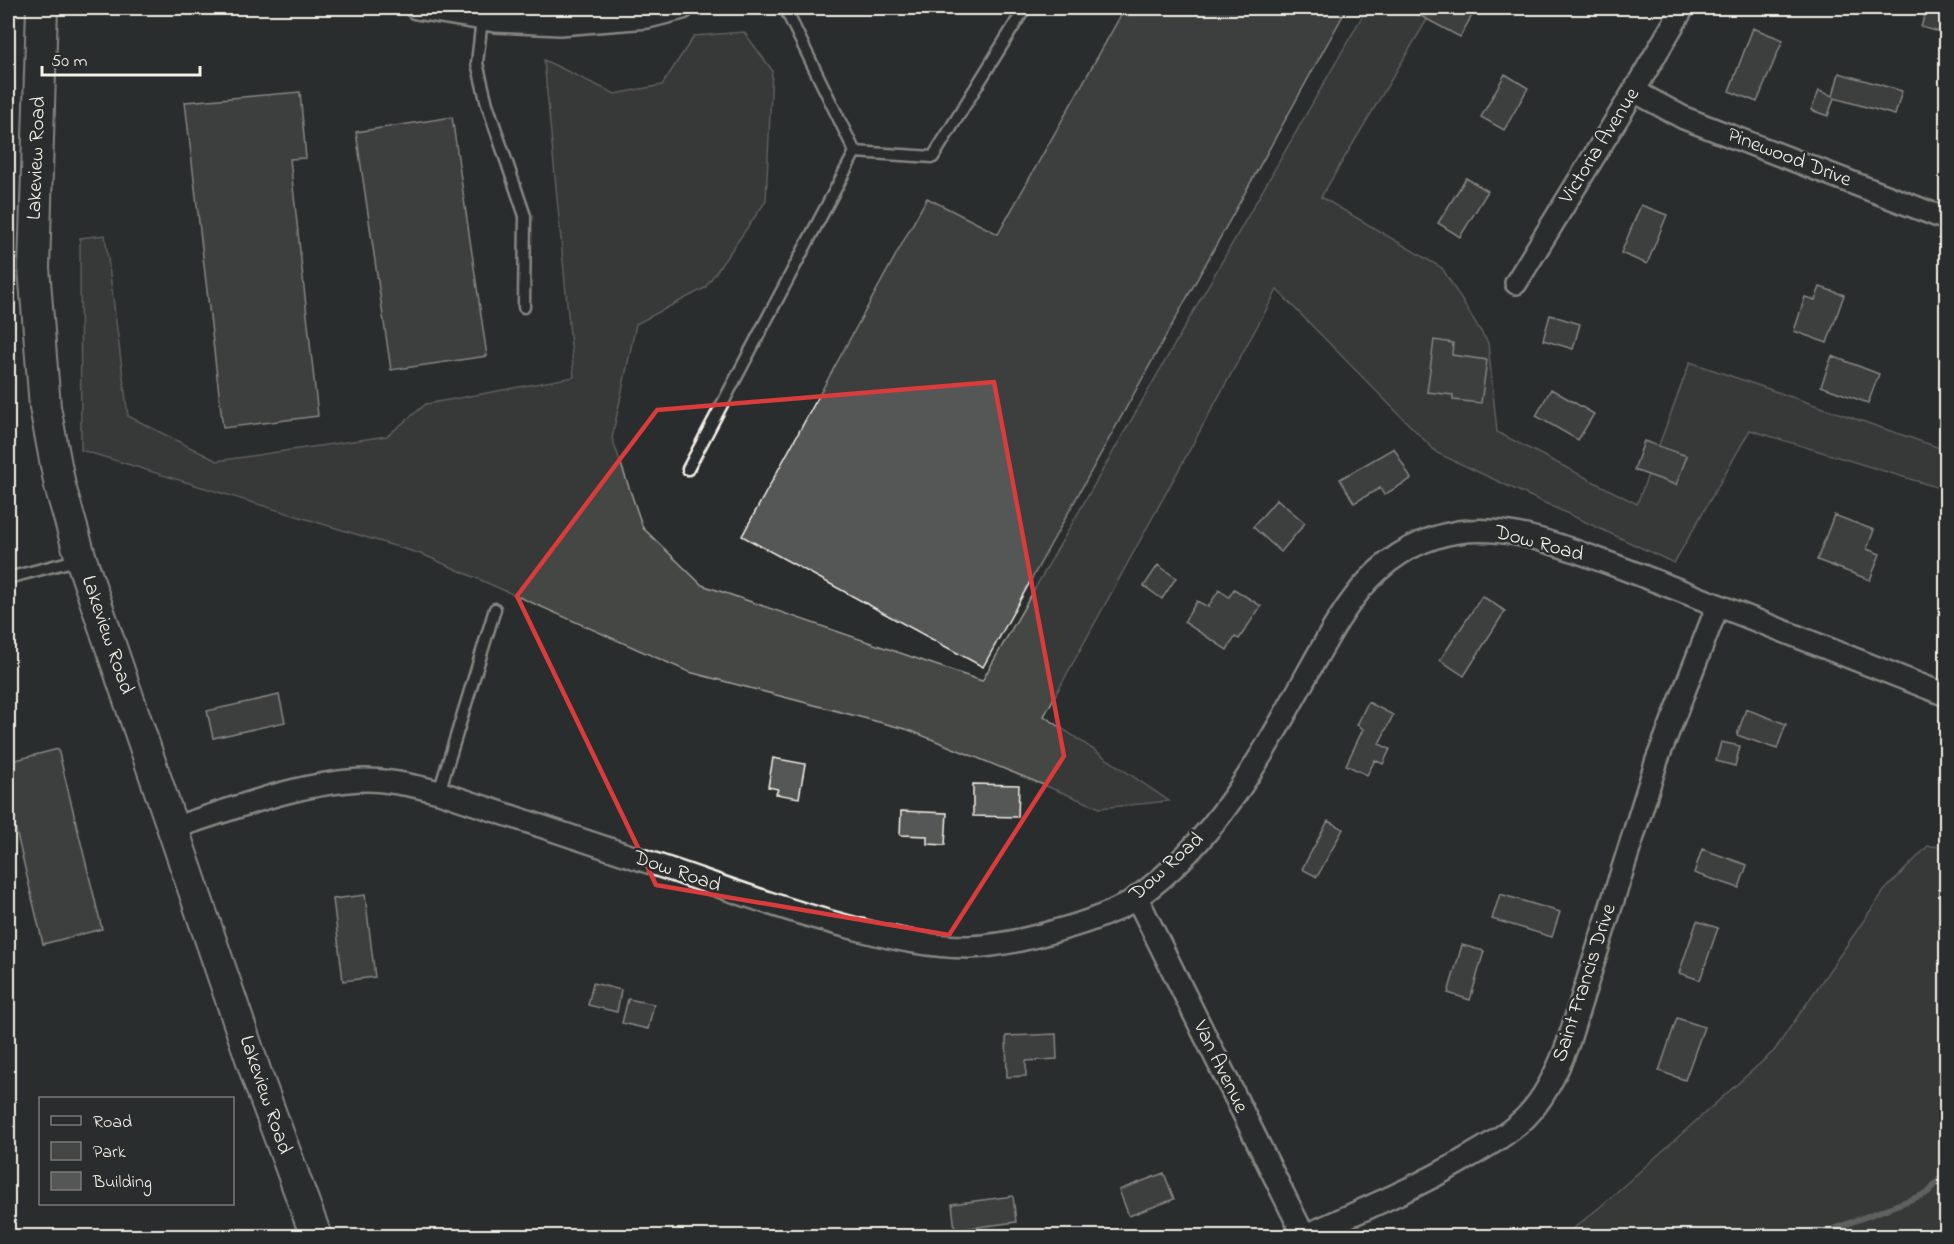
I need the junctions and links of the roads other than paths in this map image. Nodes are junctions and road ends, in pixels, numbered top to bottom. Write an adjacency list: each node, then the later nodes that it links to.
1 (42, 8): 14 (main road, Lakeview Road)
2 (416, 8): 7 (street)
3 (683, 8): 7 (street)
4 (785, 8): 9 (lane)
5 (1025, 8): 9 (lane)
6 (1683, 8): 8 (street, Victoria Avenue)
7 (473, 14): 12 (lane)
8 (1634, 91): 10 (street, Pinewood Drive); 11 (street, Victoria Avenue)
9 (855, 152): 13 (lane)
10 (1947, 219)
11 (1516, 283)
12 (524, 307)
13 (688, 469)
14 (81, 559): 15 (lane); 20 (main road, Lakeview Road)
15 (8, 578)
16 (1718, 605): 18 (street, Dow Road); 21 (street, Dow Road); 23 (street, Saint Francis Drive)
17 (495, 609): 19 (lane)
18 (1947, 695)
19 (439, 792): 20 (street, Dow Road); 21 (street, Dow Road)
20 (172, 828): 22 (main road, Lakeview Road)
21 (1137, 898): 23 (street, Van Avenue)
22 (316, 1236)
23 (1304, 1236)

